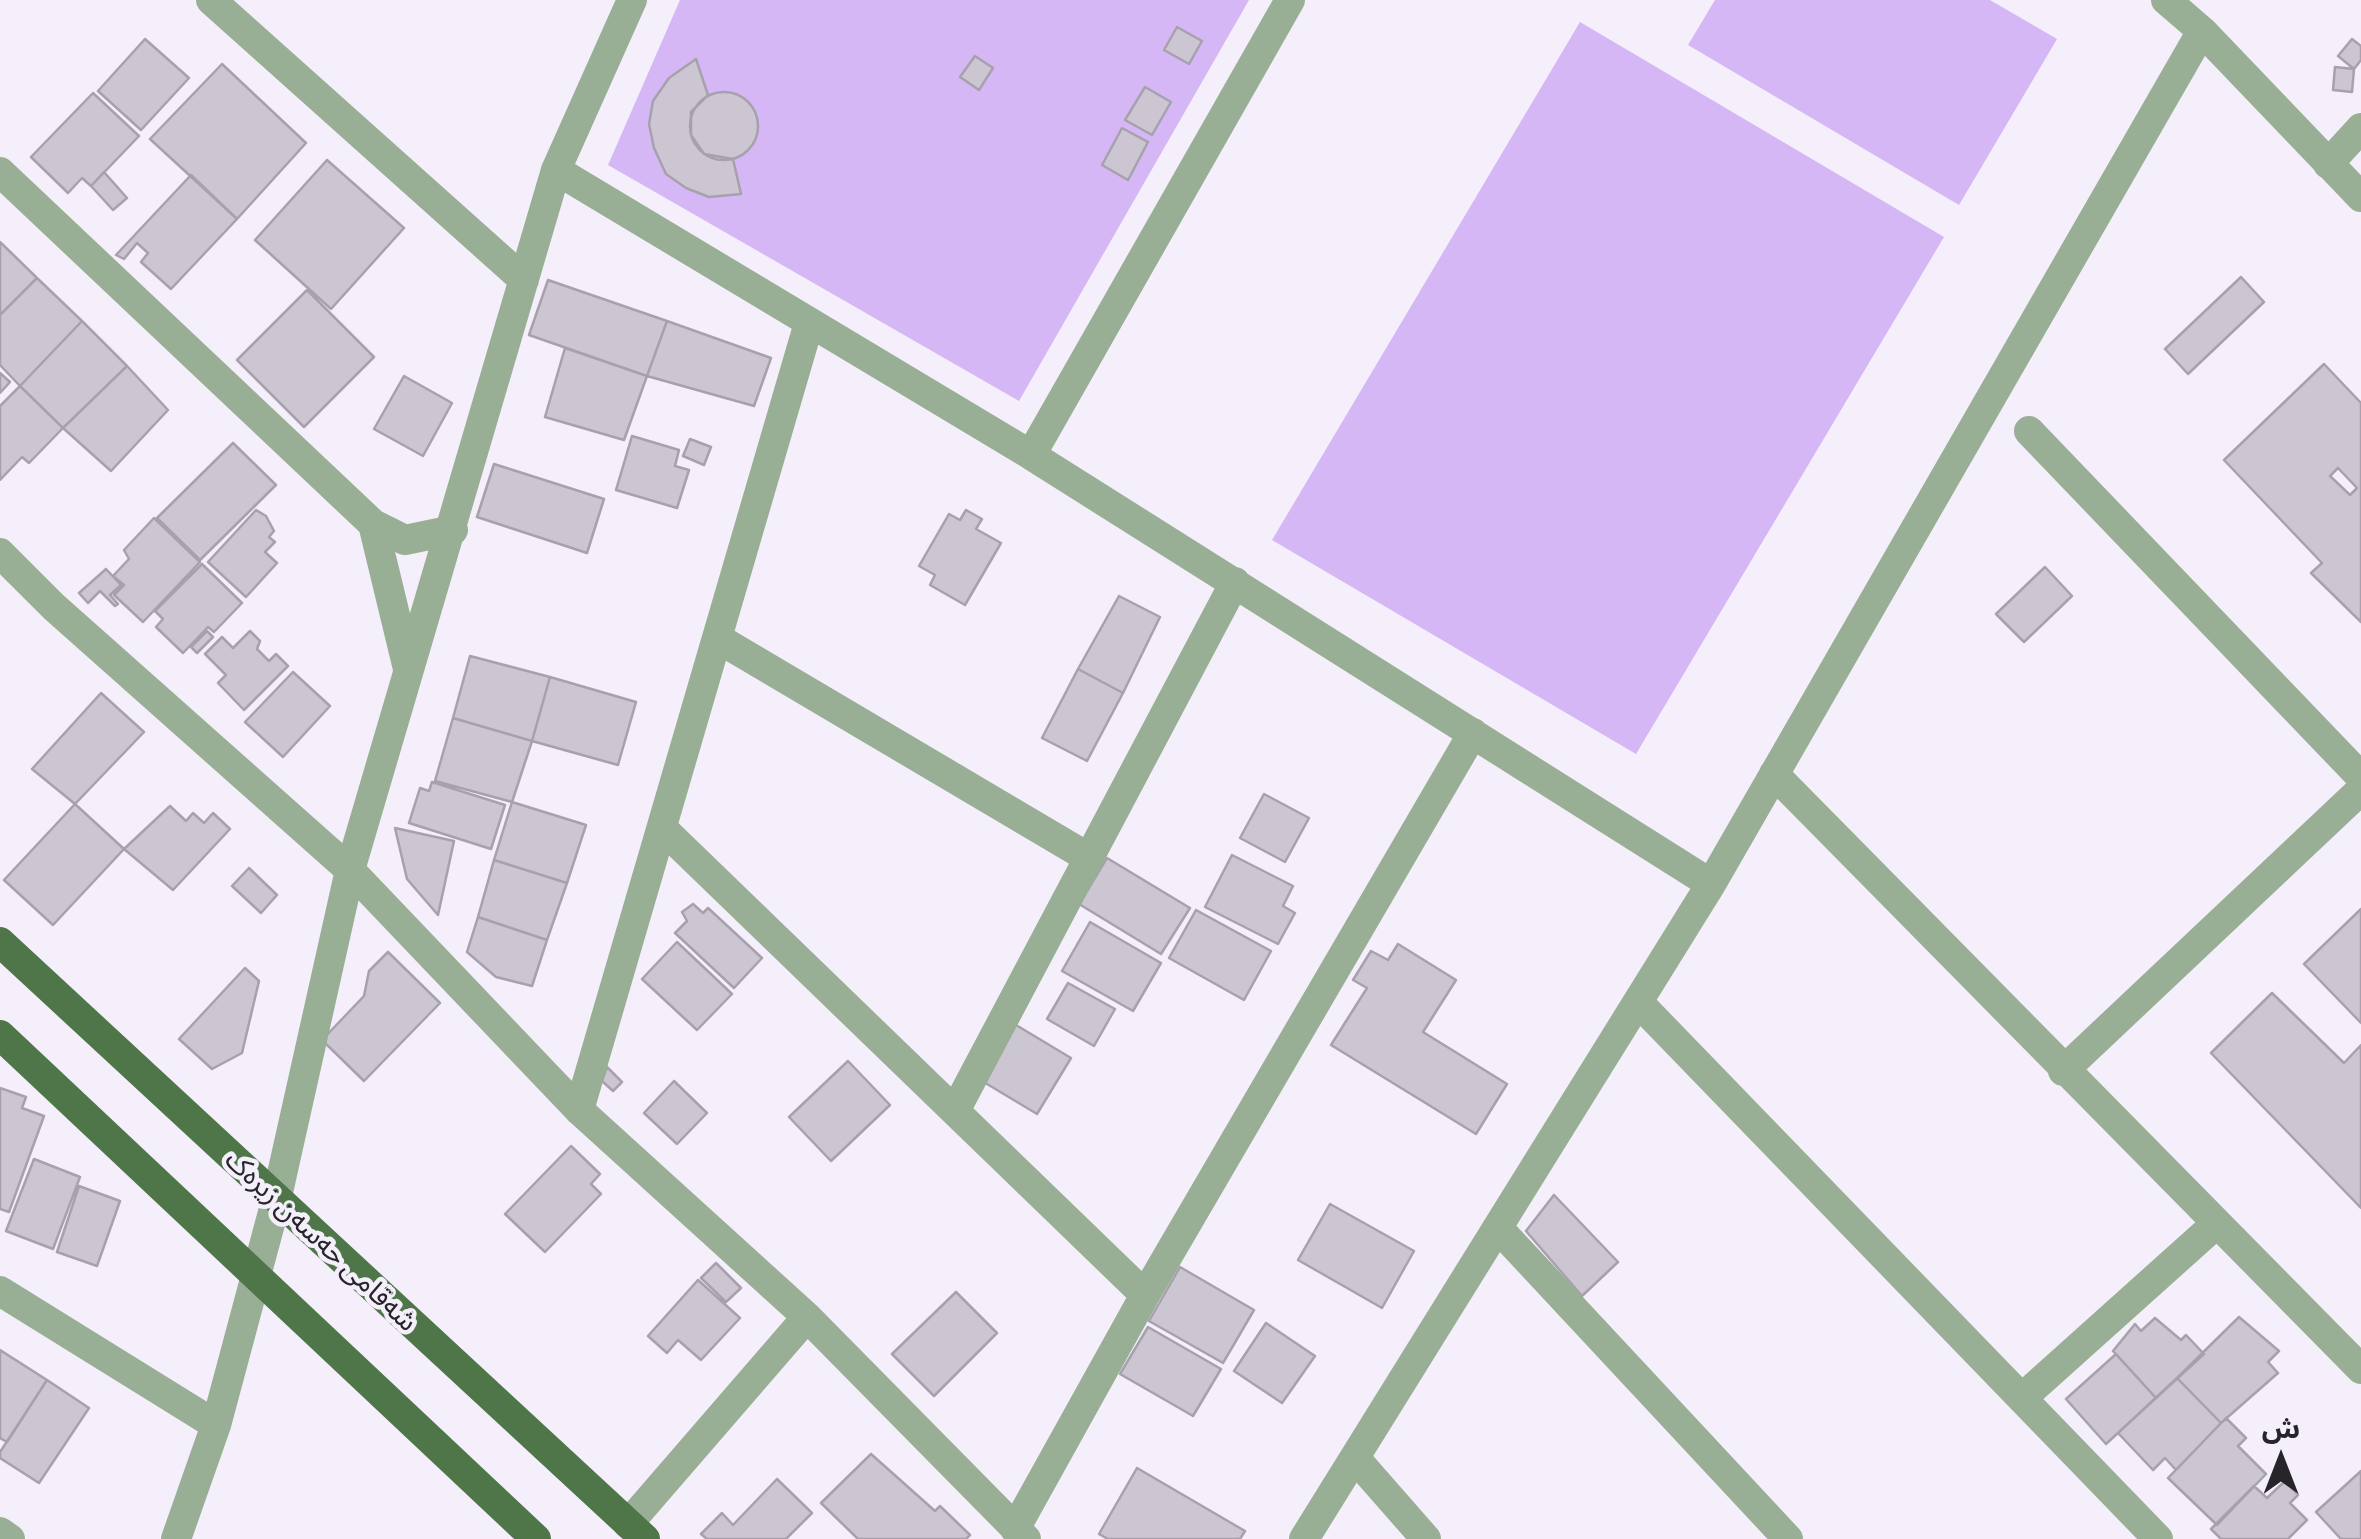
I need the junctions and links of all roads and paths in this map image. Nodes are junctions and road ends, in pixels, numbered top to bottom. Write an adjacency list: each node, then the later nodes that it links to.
1 (211, 0): 11 (street)
2 (632, 0): 8 (street)
3 (1290, 0): 14 (street)
4 (2166, 0): 5 (street)
5 (2202, 30): 7 (street); 22 (street)
6 (2361, 128): 7 (street)
7 (2328, 164): 10 (street)
8 (556, 170): 11 (street); 12 (street)
9 (0, 172): 15 (street)
10 (2361, 197)
11 (524, 280): 16 (street)
12 (809, 323): 14 (street); 19 (street)
13 (2029, 431): 23 (street)
14 (1031, 454): 18 (street)
15 (373, 524): 16 (street); 20 (street)
16 (453, 530): 20 (street)
17 (0, 553): 27 (street)
18 (1235, 582): 21 (street); 26 (street)
19 (717, 638): 25 (street); 26 (street)
20 (408, 671): 27 (street)
21 (1472, 733): 28 (street); 40 (street)
22 (1774, 774): 28 (street); 32 (street)
23 (2361, 777)
24 (2361, 790): 32 (street)
25 (662, 828): 33 (street); 34 (street)
26 (1088, 858): 33 (street)
27 (350, 870): 34 (street); 35 (street)
28 (1711, 884): 30 (street)
29 (0, 942): 35 (main road, شەقامی حەسەن زیرەک)
30 (1638, 1002): 37 (street); 43 (street)
31 (0, 1035): 38 (main road)
32 (2063, 1070): 36 (street)
33 (956, 1109): 40 (street)
34 (579, 1110): 41 (street)
35 (276, 1201): 38 (street); 47 (main road, شەقامی حەسەن زیرەک)
36 (2216, 1224): 42 (street); 43 (street)
37 (1498, 1228): 45 (street); 54 (street)
38 (254, 1276): 44 (street); 51 (main road)
39 (0, 1291): 44 (street)
40 (1145, 1295): 48 (street)
41 (807, 1316): 47 (street); 48 (street)
42 (2361, 1369)
43 (2022, 1398): 55 (street)
44 (216, 1425): 50 (street)
45 (1354, 1458): 52 (street); 53 (street)
46 (0, 1532): 49 (street)
47 (636, 1532)
48 (1020, 1534)
49 (10, 1539)
50 (176, 1539)
51 (536, 1539)
52 (1304, 1539)
53 (1426, 1539)
54 (1788, 1539)
55 (2158, 1539)

